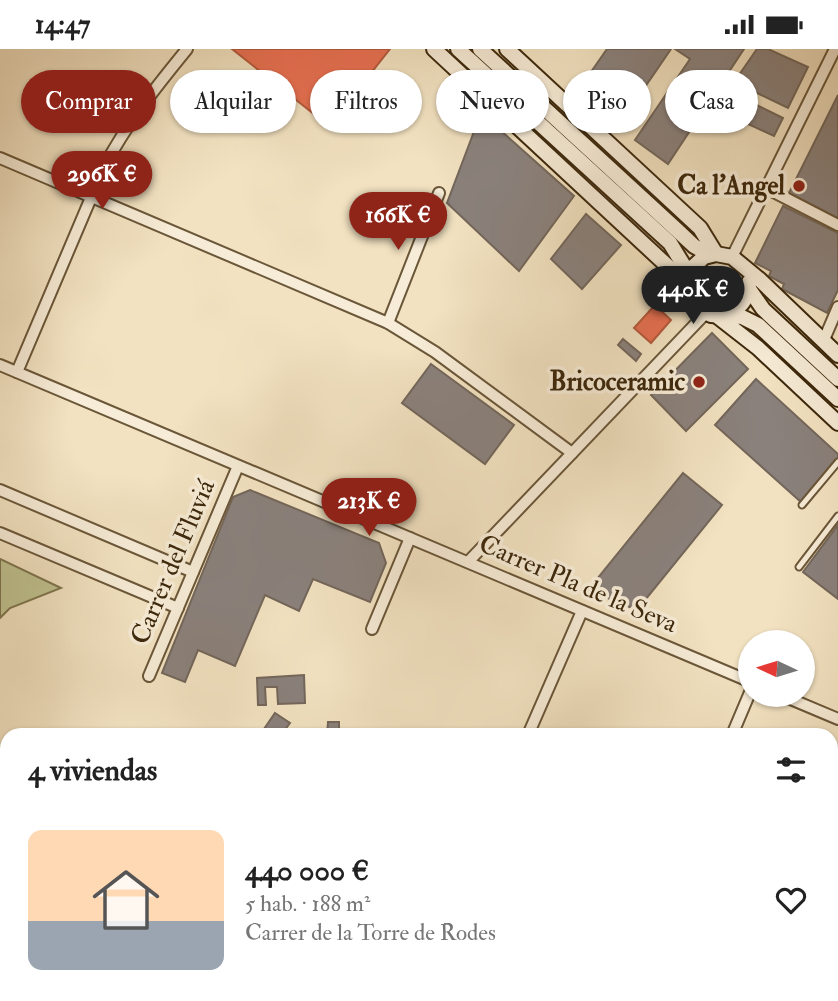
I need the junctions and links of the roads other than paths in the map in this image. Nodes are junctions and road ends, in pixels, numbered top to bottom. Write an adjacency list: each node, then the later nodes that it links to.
1 (187, 49): 10 (street)
2 (434, 49): 17 (main road)
3 (458, 49): 15 (main road)
4 (480, 49): 12 (main road)
5 (507, 49): 12 (main road)
6 (835, 49): 8 (street)
7 (0, 158): 10 (street)
8 (766, 188): 11 (street); 13 (street)
9 (439, 193): 20 (street)
10 (91, 197): 20 (street); 24 (street)
11 (838, 225)
12 (713, 254): 13 (main road); 15 (main road)
13 (732, 257): 14 (main road)
14 (746, 271): 16 (main road); 21 (main road)
15 (689, 274): 17 (main road)
16 (749, 289): 19 (main road); 25 (main road)
17 (691, 300): 19 (main road)
18 (838, 307): 21 (street)
19 (716, 314): 26 (main road); 27 (main road); 28 (street)
20 (388, 323): 28 (street)
21 (823, 342): 22 (main road)
22 (838, 355)
23 (0, 365): 24 (street, Carrer Pla de la Seva)
24 (17, 372): 30 (street, Carrer Pla de la Seva)
25 (838, 379)
26 (838, 399)
27 (838, 423)
28 (572, 453): 36 (street)
29 (838, 462): 32 (lane)
30 (238, 466): 35 (street, Carrer Pla de la Seva); 38 (street, Carrer del Fluviá)
31 (0, 490): 38 (street)
32 (802, 505)
33 (838, 516): 37 (lane)
34 (0, 533): 39 (street)
35 (410, 538): 36 (street, Carrer Pla de la Seva); 41 (street)
36 (468, 562): 40 (street, Carrer Pla de la Seva)
37 (799, 567)
38 (193, 572): 39 (street, Carrer del Fluviá)
39 (178, 608): 42 (street, Carrer del Fluviá)
40 (582, 611): 43 (street, Carrer Pla de la Seva); 47 (street)
41 (372, 629)
42 (149, 676)
43 (738, 677)
44 (744, 707): 48 (street)
45 (810, 707): 46 (street)
46 (838, 719)
47 (531, 728)
48 (735, 728)

